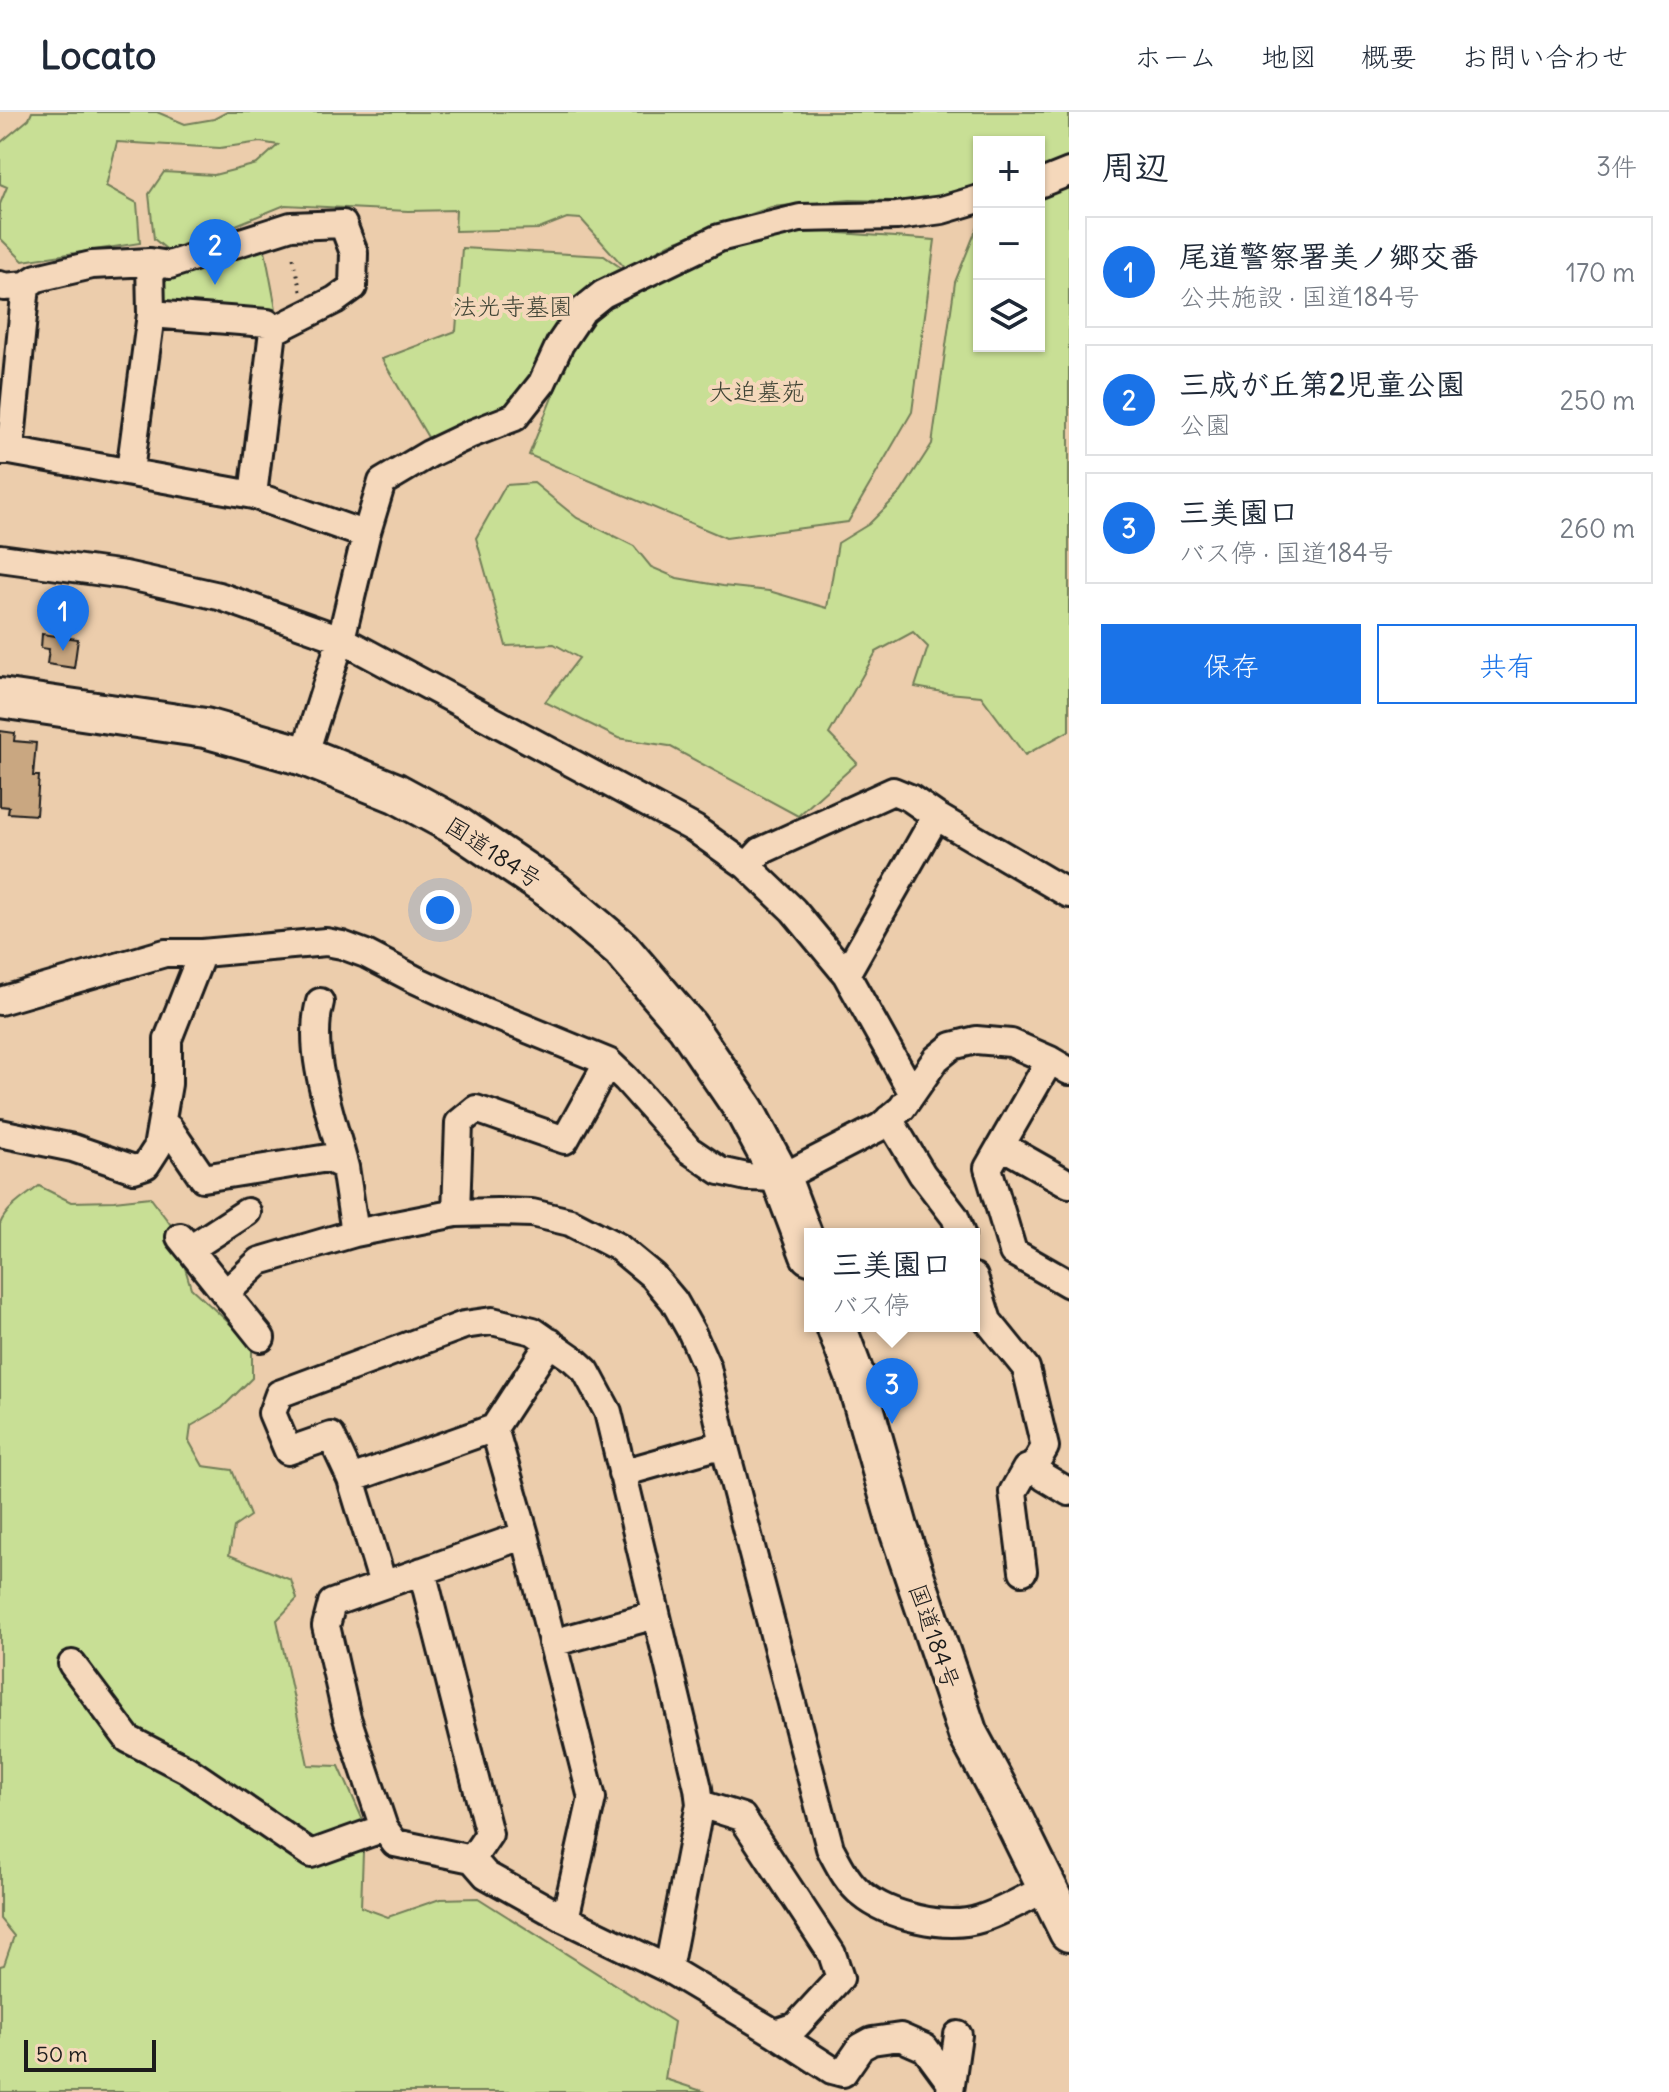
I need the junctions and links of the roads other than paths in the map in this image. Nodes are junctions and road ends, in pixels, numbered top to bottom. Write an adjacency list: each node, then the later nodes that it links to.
1 (1069, 172): 2 (street)
2 (1045, 182)
3 (973, 201): 11 (street)
4 (150, 262): 5 (street); 6 (street); 7 (street)
5 (13, 285): 8 (street)
6 (151, 314): 7 (street); 9 (street)
7 (273, 331): 10 (street)
8 (5, 451): 9 (street)
9 (130, 471): 10 (street)
10 (253, 495): 11 (street)
11 (366, 535): 13 (street)
12 (0, 558): 13 (street)
13 (341, 639): 15 (street); 17 (street)
14 (0, 698): 15 (highway, 国道184号)
15 (304, 756): 31 (highway, 国道184号)
16 (936, 816): 17 (street); 18 (street); 20 (street)
17 (747, 866): 20 (street)
18 (1069, 894)
19 (202, 953): 21 (street); 23 (street); 27 (street)
20 (846, 974): 25 (street)
21 (0, 1001)
22 (320, 1002): 30 (street)
23 (608, 1062): 31 (street); 34 (street)
24 (1059, 1066): 25 (street); 29 (street)
25 (912, 1092): 26 (street)
26 (889, 1119): 31 (street); 35 (street)
27 (162, 1123): 28 (street); 30 (street)
28 (0, 1133)
29 (1002, 1146): 32 (street); 38 (street)
30 (345, 1167): 36 (street)
31 (781, 1178): 37 (highway, 国道184号)
32 (1069, 1184)
33 (247, 1212): 39 (street)
34 (456, 1213): 36 (street); 45 (street)
35 (959, 1228)
36 (355, 1233): 39 (street)
37 (804, 1239)
38 (1069, 1284)
39 (226, 1293): 42 (street)
40 (980, 1296): 46 (street)
41 (838, 1332): 60 (highway, 国道184号)
42 (261, 1338)
43 (550, 1342): 44 (street); 47 (street); 48 (street)
44 (494, 1428): 48 (street); 50 (street)
45 (724, 1444): 47 (street); 60 (street)
46 (1034, 1466): 49 (street); 52 (street)
47 (622, 1473): 54 (street)
48 (351, 1479): 53 (street)
49 (1069, 1492)
50 (525, 1535): 51 (street); 55 (street)
51 (422, 1571): 53 (street); 59 (street)
52 (1023, 1571)
53 (383, 1584): 58 (street)
54 (656, 1615): 55 (street); 57 (street)
55 (552, 1643): 61 (street)
56 (72, 1664): 58 (street)
57 (700, 1804): 63 (street); 64 (street)
58 (384, 1828): 59 (street)
59 (472, 1859): 61 (street)
60 (1047, 1888): 62 (highway, 国道184号)
61 (565, 1919): 63 (street)
62 (1069, 1932)
63 (668, 1969): 64 (street)
64 (775, 2033): 66 (street)
65 (958, 2035): 66 (street)
66 (950, 2087)

